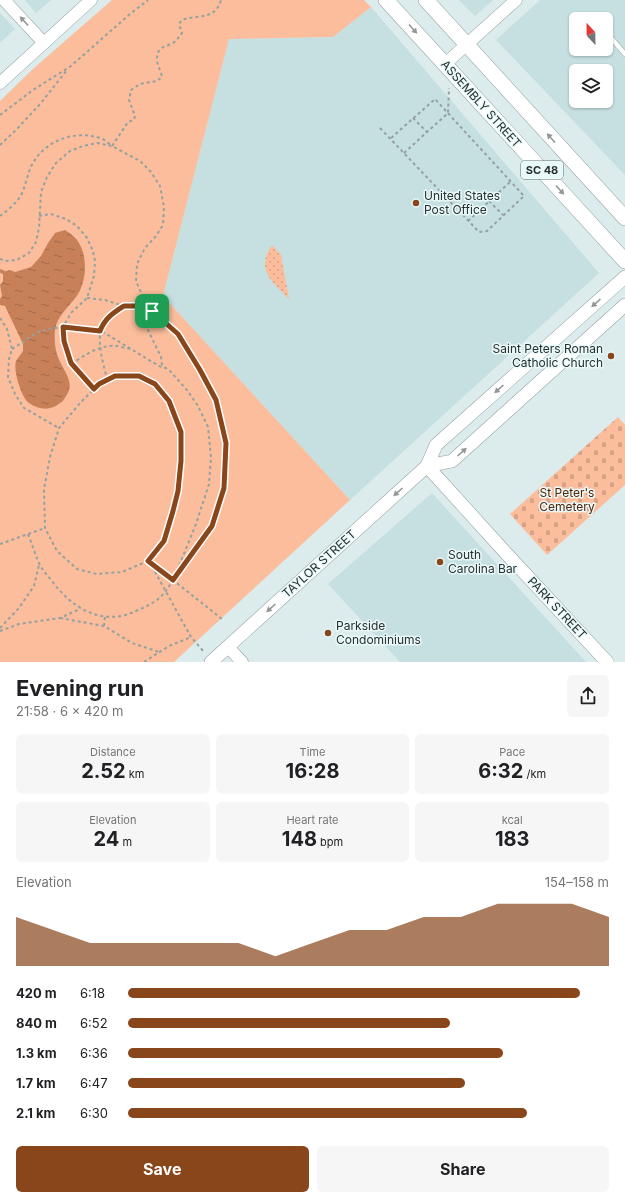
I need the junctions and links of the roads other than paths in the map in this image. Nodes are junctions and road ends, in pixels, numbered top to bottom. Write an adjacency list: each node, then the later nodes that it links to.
1 (4, 0): 7 (street, one-way to 1)
2 (91, 0): 7 (street)
3 (386, 0): 10 (main road, ASSEMBLY STREET / SC 48, one-way to 10)
4 (426, 0): 8 (main road, SC 48)
5 (516, 0): 8 (street)
6 (613, 40): 9 (lane)
7 (44, 43): 11 (street)
8 (467, 45): 10 (street); 12 (main road, SC 48, one-way to 8)
9 (625, 54)
10 (445, 64): 13 (main road, ASSEMBLY STREET / SC 48, one-way to 13)
11 (0, 83)
12 (625, 218)
13 (625, 261)
14 (625, 277): 16 (main road, TAYLOR STREET, one-way to 16)
15 (625, 305): 16 (main road, one-way to 15)
16 (427, 466): 17 (main road, TAYLOR STREET, one-way to 17); 20 (main road, PARK STREET)
17 (228, 647): 18 (main road, TAYLOR STREET); 19 (street)
18 (212, 662)
19 (242, 662)
20 (607, 662)

